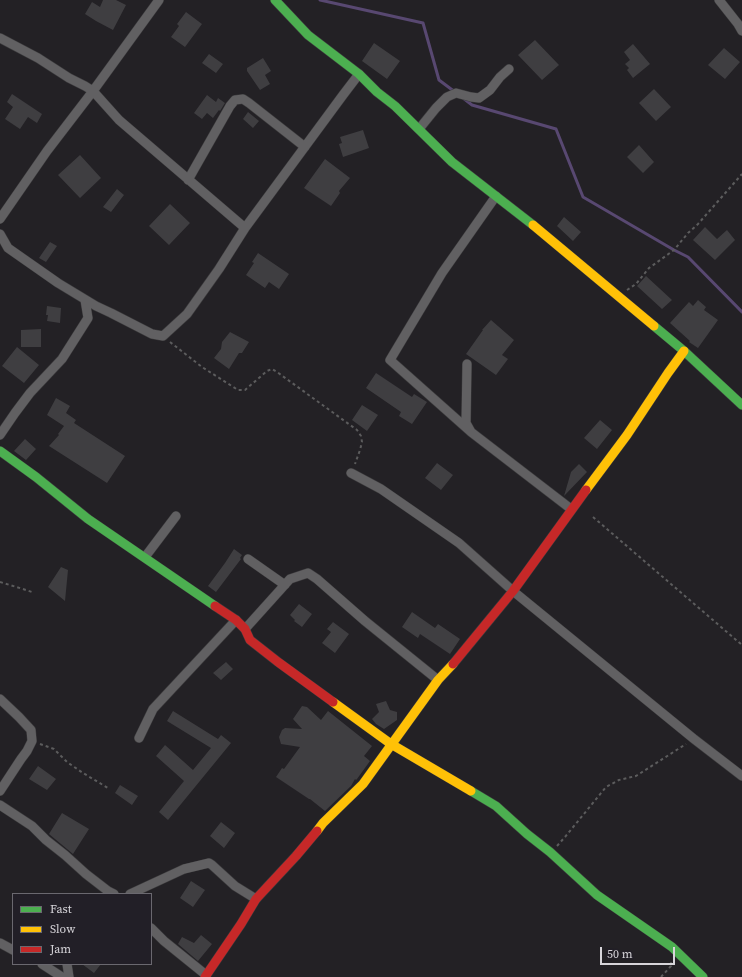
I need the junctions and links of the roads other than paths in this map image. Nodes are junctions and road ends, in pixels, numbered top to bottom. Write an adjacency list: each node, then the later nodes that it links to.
1 (159, 0): 8 (street)
2 (275, 0): 7 (street)
3 (719, 0): 4 (street)
4 (742, 31)
5 (0, 38): 8 (street)
6 (509, 69): 9 (street)
7 (359, 74): 9 (street); 10 (street)
8 (93, 91): 11 (street); 13 (street)
9 (419, 129): 12 (street)
10 (305, 147): 11 (street); 14 (street)
11 (188, 180): 14 (street)
12 (496, 196): 19 (street); 22 (street)
13 (0, 219)
14 (245, 228): 17 (street)
15 (0, 234): 16 (street)
16 (85, 300): 17 (street); 18 (street)
17 (106, 311): 18 (street)
18 (88, 318): 23 (street)
19 (684, 351): 21 (street); 26 (street)
20 (467, 364): 22 (street)
21 (742, 405)
22 (471, 432): 26 (street)
23 (0, 435)
24 (2, 456): 28 (street)
25 (352, 473): 31 (street)
26 (571, 509): 31 (street)
27 (176, 516): 28 (street)
28 (145, 557): 32 (street)
29 (248, 559): 30 (street)
30 (285, 585): 33 (street); 34 (street)
31 (513, 591): 34 (street); 38 (street)
32 (236, 620): 33 (street); 36 (street)
33 (244, 629): 37 (street)
34 (438, 680): 37 (street)
35 (0, 699): 39 (street)
36 (139, 738)
37 (391, 744): 43 (street); 52 (street)
38 (742, 776)
39 (0, 791)
40 (0, 804): 41 (street)
41 (112, 893)
42 (132, 893): 43 (street)
43 (256, 899): 49 (street)
44 (152, 929): 49 (street)
45 (0, 943): 46 (street)
46 (12, 949)
47 (44, 965): 50 (street)
48 (67, 965): 51 (street)
49 (206, 976)
50 (62, 977)
51 (69, 977)
52 (703, 977)

